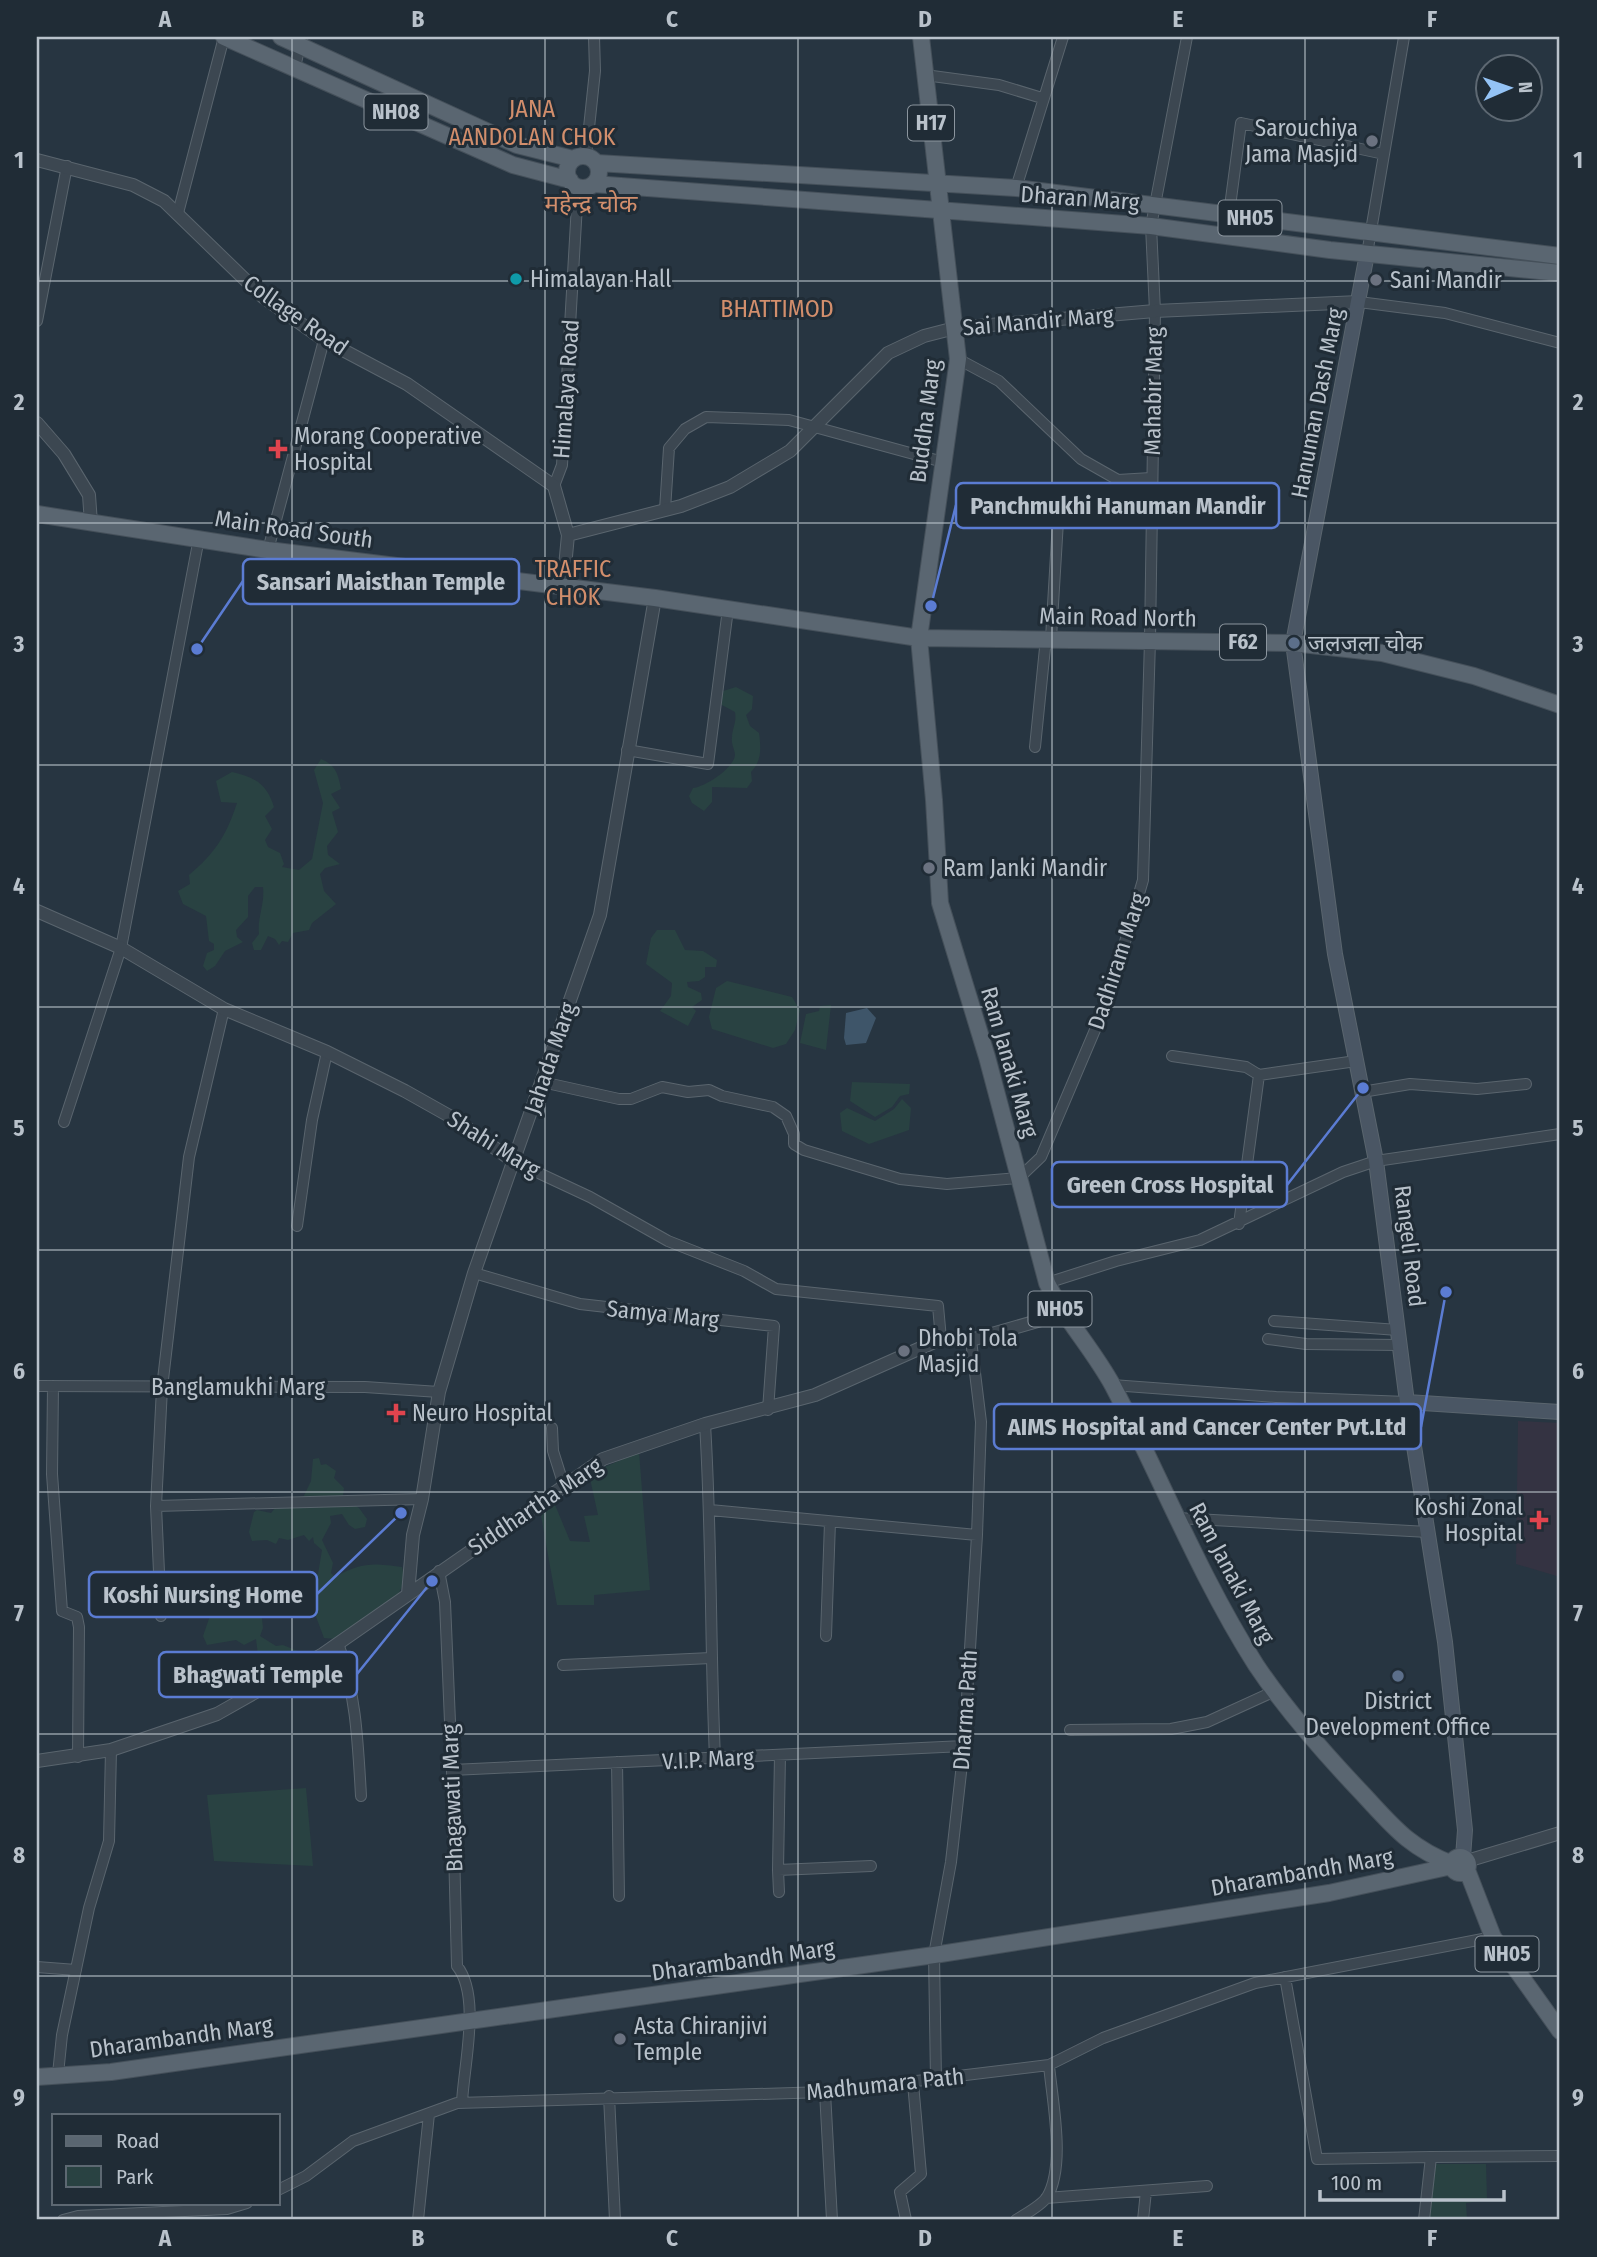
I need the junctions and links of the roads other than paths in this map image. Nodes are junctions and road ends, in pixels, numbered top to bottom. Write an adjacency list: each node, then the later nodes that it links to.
1 (224, 37): 9 (main road, Dharan Marg / NH08); 21 (street)
2 (281, 37): 8 (main road, NH08)
3 (594, 37): 13 (street)
4 (921, 37): 10 (main road, H17)
5 (1063, 37): 11 (street)
6 (1187, 37): 19 (street, Mahabir Marg)
7 (1404, 37): 12 (street)
8 (301, 41): 9 (street); 13 (main road, NH08)
9 (295, 67): 16 (main road, Dharan Marg / NH08)
10 (925, 75): 11 (street); 17 (main road, H17)
11 (1042, 98): 18 (street)
12 (1384, 154): 22 (street); 24 (street)
13 (585, 159): 16 (main road); 16 (main road); 17 (main road, Dharan Marg / NH08)
14 (37, 160): 15 (street, Collage Road)
15 (67, 166): 21 (street, Collage Road); 30 (street)
16 (581, 184): 20 (main road, Dharan Marg / NH08); 39 (street, Himalaya Road)
17 (940, 184): 18 (main road, Dharan Marg / NH05); 20 (main road, H17)
18 (1016, 188): 19 (main road, Dharan Marg / NH05)
19 (1153, 205): 22 (main road, Dharan Marg / NH05); 23 (street, Mahabir Marg)
20 (942, 209): 23 (main road, Dharan Marg / NH05); 31 (main road, Buddha Marg / NH05)
21 (178, 213): 32 (street, Collage Road)
22 (1229, 214): 24 (main road, Dharan Marg / NH05)
23 (1150, 226): 25 (main road, Dharan Marg / NH05); 29 (street, Mahabir Marg)
24 (1370, 233): 25 (street); 26 (main road, Dharan Marg / NH05)
25 (1367, 254): 27 (main road, Dharan Marg / NH05); 28 (main road, Hanuman Dash Marg)
26 (1560, 256)
27 (1560, 273)
28 (1359, 302): 29 (street, Sai Mandir Marg); 33 (street); 53 (main road, Hanuman Dash Marg)
29 (1155, 311): 31 (street, Sai Mandir Marg); 38 (street, Mahabir Marg)
30 (37, 321)
31 (955, 328): 34 (main road, Buddha Marg / NH05); 36 (street, Sai Mandir Marg)
32 (324, 340): 39 (street, Collage Road); 46 (street)
33 (1560, 343)
34 (958, 359): 37 (main road, Buddha Marg / NH05); 38 (street)
35 (37, 423): 43 (street)
36 (817, 426): 37 (street); 40 (street, Sai Mandir Marg); 40 (street)
37 (943, 462): 50 (main road, Buddha Marg / NH05)
38 (1151, 478): 52 (street, Mahabir Marg)
39 (554, 486): 44 (street, Himalaya Road)
40 (665, 510): 44 (street, Sai Mandir Marg)
41 (37, 514): 43 (main road, Main Road South / F62)
42 (1058, 521): 51 (street)
43 (91, 523): 45 (main road, Main Road South / F62)
44 (568, 535): 47 (street, Himalaya Road)
45 (199, 538): 46 (main road, Main Road South / F62); 58 (street)
46 (268, 550): 47 (main road, Main Road South / F62)
47 (563, 588): 48 (main road, Main Road South / F62)
48 (655, 598): 49 (main road, Main Road South / F62); 56 (street, Jahada Marg)
49 (728, 609): 50 (main road, Main Road South / F62); 56 (street)
50 (919, 638): 51 (main road, Main Road North / F62); 71 (main road, Ram Janaki Marg / NH05)
51 (1049, 638): 52 (main road, Main Road North / F62); 55 (street)
52 (1150, 640): 53 (main road, Main Road North / F62); 71 (street, Dadhiram Marg)
53 (1293, 643): 54 (main road, Main Road North / F62); 62 (main road, Rangeli Road)
54 (1560, 705)
55 (1035, 747)
56 (628, 750): 64 (street, Jahada Marg)
57 (37, 911): 58 (street, Shahi Marg)
58 (121, 948): 59 (street, Shahi Marg); 67 (street)
59 (224, 1009): 60 (street, Shahi Marg); 87 (street)
60 (327, 1052): 69 (street, Shahi Marg); 73 (street)
61 (1172, 1056): 63 (street)
62 (1356, 1061): 63 (street); 66 (main road, Rangeli Road)
63 (1259, 1075): 72 (street)
64 (542, 1082): 69 (street, Jahada Marg); 71 (street)
65 (1526, 1084): 66 (street)
66 (1363, 1092): 70 (main road, Rangeli Road)
67 (64, 1122)
68 (1560, 1134): 70 (street)
69 (513, 1161): 74 (street, Jahada Marg); 80 (street, Shahi Marg)
70 (1376, 1161): 72 (street); 79 (main road, Rangeli Road)
71 (1018, 1178): 75 (main road, Ram Janaki Marg / NH05)
72 (1238, 1224): 75 (street)
73 (297, 1226)
74 (474, 1273): 88 (street, Jahada Marg); 90 (street, Samya Marg)
75 (1047, 1283): 76 (main road, Ram Janaki Marg / NH05)
76 (1062, 1314): 82 (street, Siddhartha Marg); 84 (main road, Ram Janaki Marg / NH05)
77 (1274, 1321): 78 (street)
78 (1302, 1323): 79 (street); 83 (street)
79 (1399, 1338): 83 (street); 89 (main road, Rangeli Road)
80 (941, 1339): 82 (street, Siddhartha Marg); 90 (street, Siddhartha Marg)
81 (1268, 1339): 83 (street)
82 (971, 1340): 101 (street, Dharma Path)
83 (1301, 1344)
84 (1112, 1385): 89 (street); 98 (main road, Ram Janaki Marg / NH05)
85 (37, 1386): 86 (street, Banglamukhi Marg)
86 (53, 1386): 87 (street, Banglamukhi Marg); 114 (street)
87 (162, 1388): 88 (street, Banglamukhi Marg); 96 (street)
88 (439, 1392): 95 (street, Jahada Marg)
89 (1407, 1402): 91 (main road); 100 (main road, Rangeli Road)
90 (768, 1410): 92 (street, Siddhartha Marg)
91 (1560, 1412)
92 (705, 1424): 94 (street, Siddhartha Marg); 97 (street)
93 (552, 1428): 94 (street)
94 (564, 1486): 102 (street, Siddhartha Marg)
95 (422, 1499): 96 (street); 103 (street, Jahada Marg)
96 (156, 1506): 104 (street)
97 (710, 1510): 99 (street); 107 (street)
98 (1177, 1518): 100 (street); 109 (main road, Ram Janaki Marg / NH05)
99 (830, 1522): 101 (street); 105 (street)
100 (1428, 1532): 121 (main road, Rangeli Road)
101 (977, 1535): 111 (street, Dharma Path)
102 (439, 1571): 103 (street, Siddhartha Marg); 118 (street, Bhagawati Marg)
103 (408, 1594): 106 (street, Siddhartha Marg)
104 (161, 1616)
105 (826, 1636)
106 (338, 1643): 112 (street, Siddhartha Marg); 119 (street)
107 (710, 1658): 108 (street); 115 (street)
108 (564, 1665)
109 (1275, 1691): 110 (street); 121 (main road, Ram Janaki Marg / NH05)
110 (1070, 1730)
111 (964, 1746): 113 (street, V.I.P. Marg); 127 (street, Dharma Path)
112 (111, 1750): 114 (street, Siddhartha Marg); 129 (street)
113 (780, 1755): 115 (street, V.I.P. Marg); 123 (street)
114 (78, 1757): 116 (street, Siddhartha Marg)
115 (715, 1758): 117 (street, V.I.P. Marg)
116 (37, 1761)
117 (617, 1762): 118 (street, V.I.P. Marg); 125 (street)
118 (452, 1770): 131 (street, Bhagawati Marg)
119 (361, 1796)
120 (1560, 1833): 121 (street)
121 (1460, 1864): 126 (main road, NH05); 127 (main road, Dharambandh Marg)
122 (871, 1866): 123 (street)
123 (778, 1870): 124 (street)
124 (779, 1892)
125 (620, 1896)
126 (1493, 1937): 130 (street, Madhumara Path); 132 (main road, NH05)
127 (934, 1955): 131 (main road, Dharambandh Marg); 136 (street, Dharma Path)
128 (37, 1966): 129 (street)
129 (76, 1970): 134 (street)
130 (1285, 1977): 133 (street, Madhumara Path); 143 (street)
131 (471, 2022): 134 (main road, Dharambandh Marg); 140 (street, Bhagawati Marg)
132 (1560, 2031)
133 (1049, 2065): 136 (street, Madhumara Path); 147 (street)
134 (58, 2074): 135 (main road, Dharambandh Marg)
135 (37, 2077)
136 (936, 2080): 137 (street, Madhumara Path)
137 (913, 2082): 138 (street, Madhumara Path); 155 (street)
138 (825, 2092): 139 (street, Madhumara Path); 154 (street)
139 (608, 2096): 140 (street, Madhumara Path); 153 (street)
140 (462, 2102): 141 (street, Madhumara Path)
141 (429, 2114): 145 (street, Madhumara Path); 152 (street)
142 (1560, 2156): 143 (street)
143 (1431, 2157): 158 (street)
144 (1206, 2186): 146 (street)
145 (280, 2189)
146 (1146, 2191): 147 (street); 157 (street)
147 (1046, 2198): 156 (street)
148 (245, 2204): 149 (street)
149 (227, 2215): 150 (street)
150 (156, 2217): 151 (street)
151 (63, 2220)
152 (418, 2220)
153 (615, 2220)
154 (832, 2220)
155 (906, 2220)
156 (1016, 2220)
157 (1143, 2220)
158 (1424, 2220)

